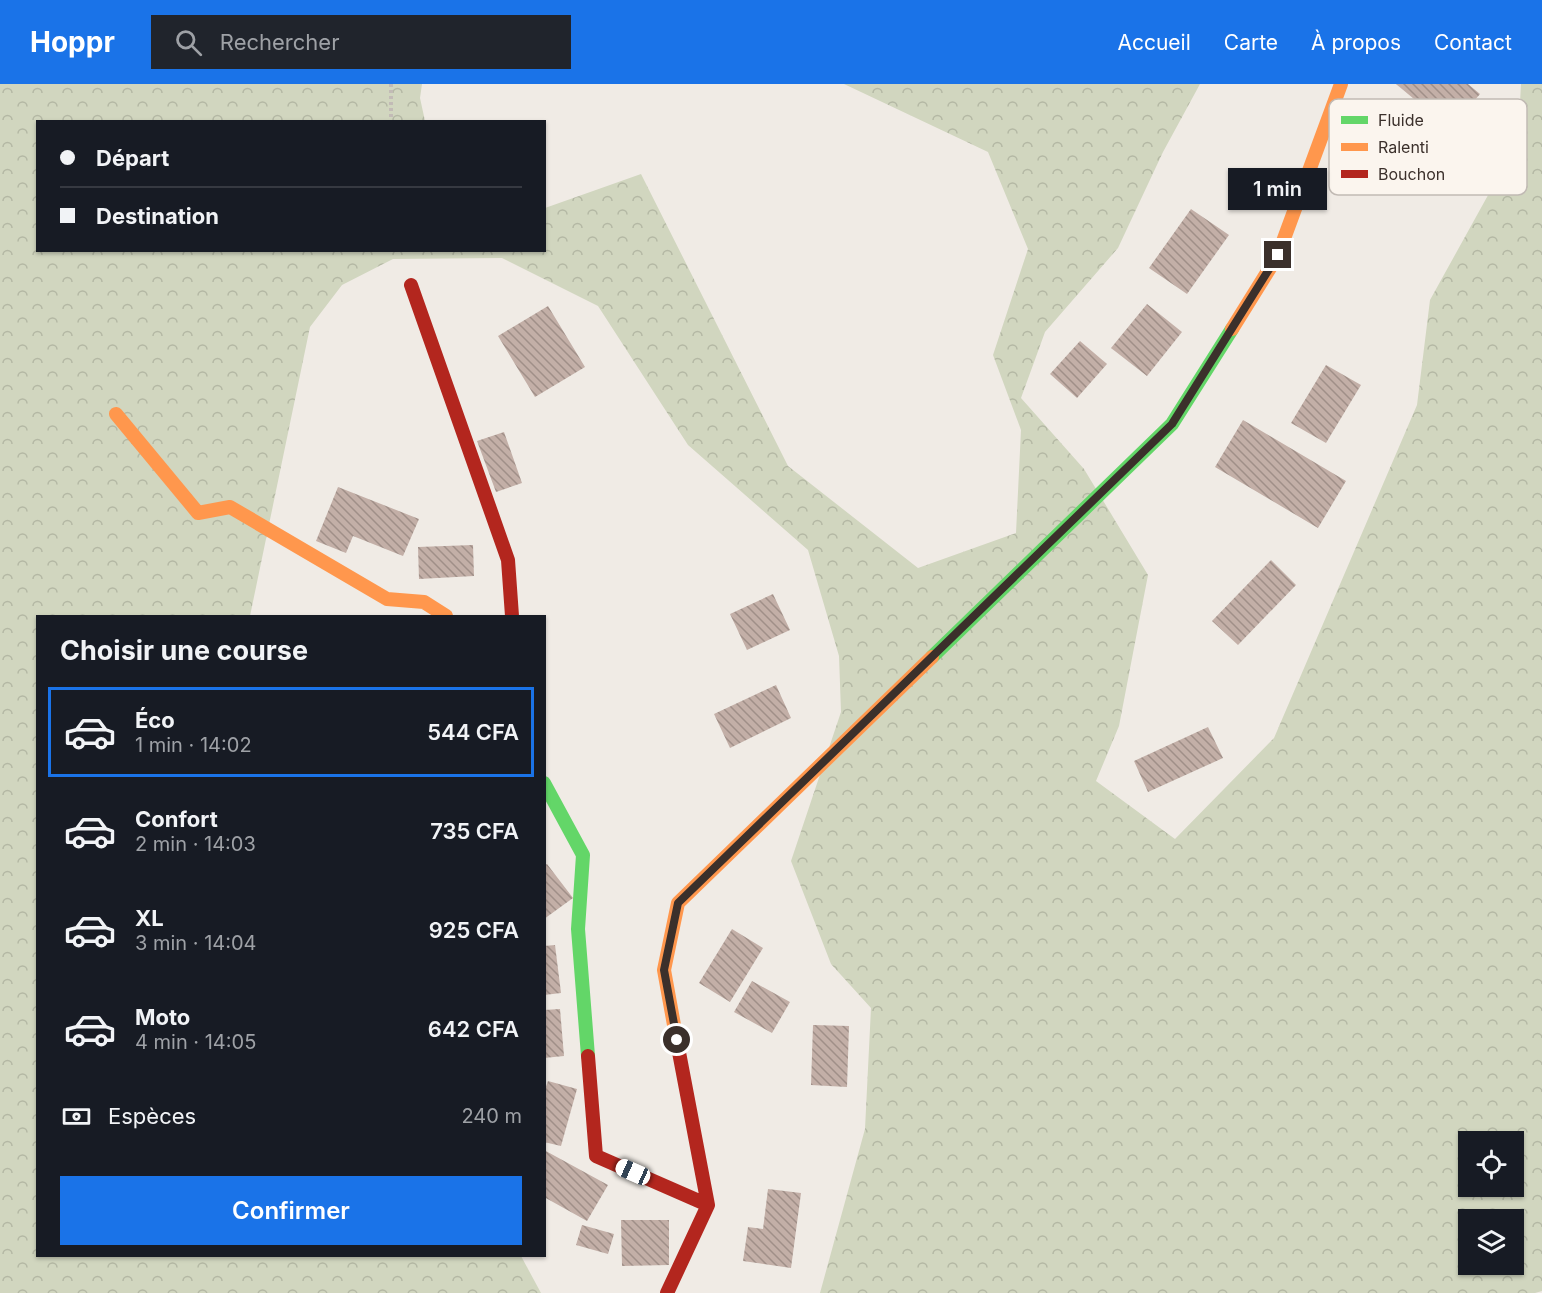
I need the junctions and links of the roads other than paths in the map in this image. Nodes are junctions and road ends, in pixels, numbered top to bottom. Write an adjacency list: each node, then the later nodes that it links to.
1 (1341, 84): 2 (street)
2 (1335, 99)
3 (1329, 117): 9 (street)
4 (411, 285): 7 (street)
5 (116, 414): 6 (street)
6 (444, 615)
7 (512, 615)
8 (546, 787): 9 (street)
9 (708, 1204): 10 (street)
10 (667, 1293)

